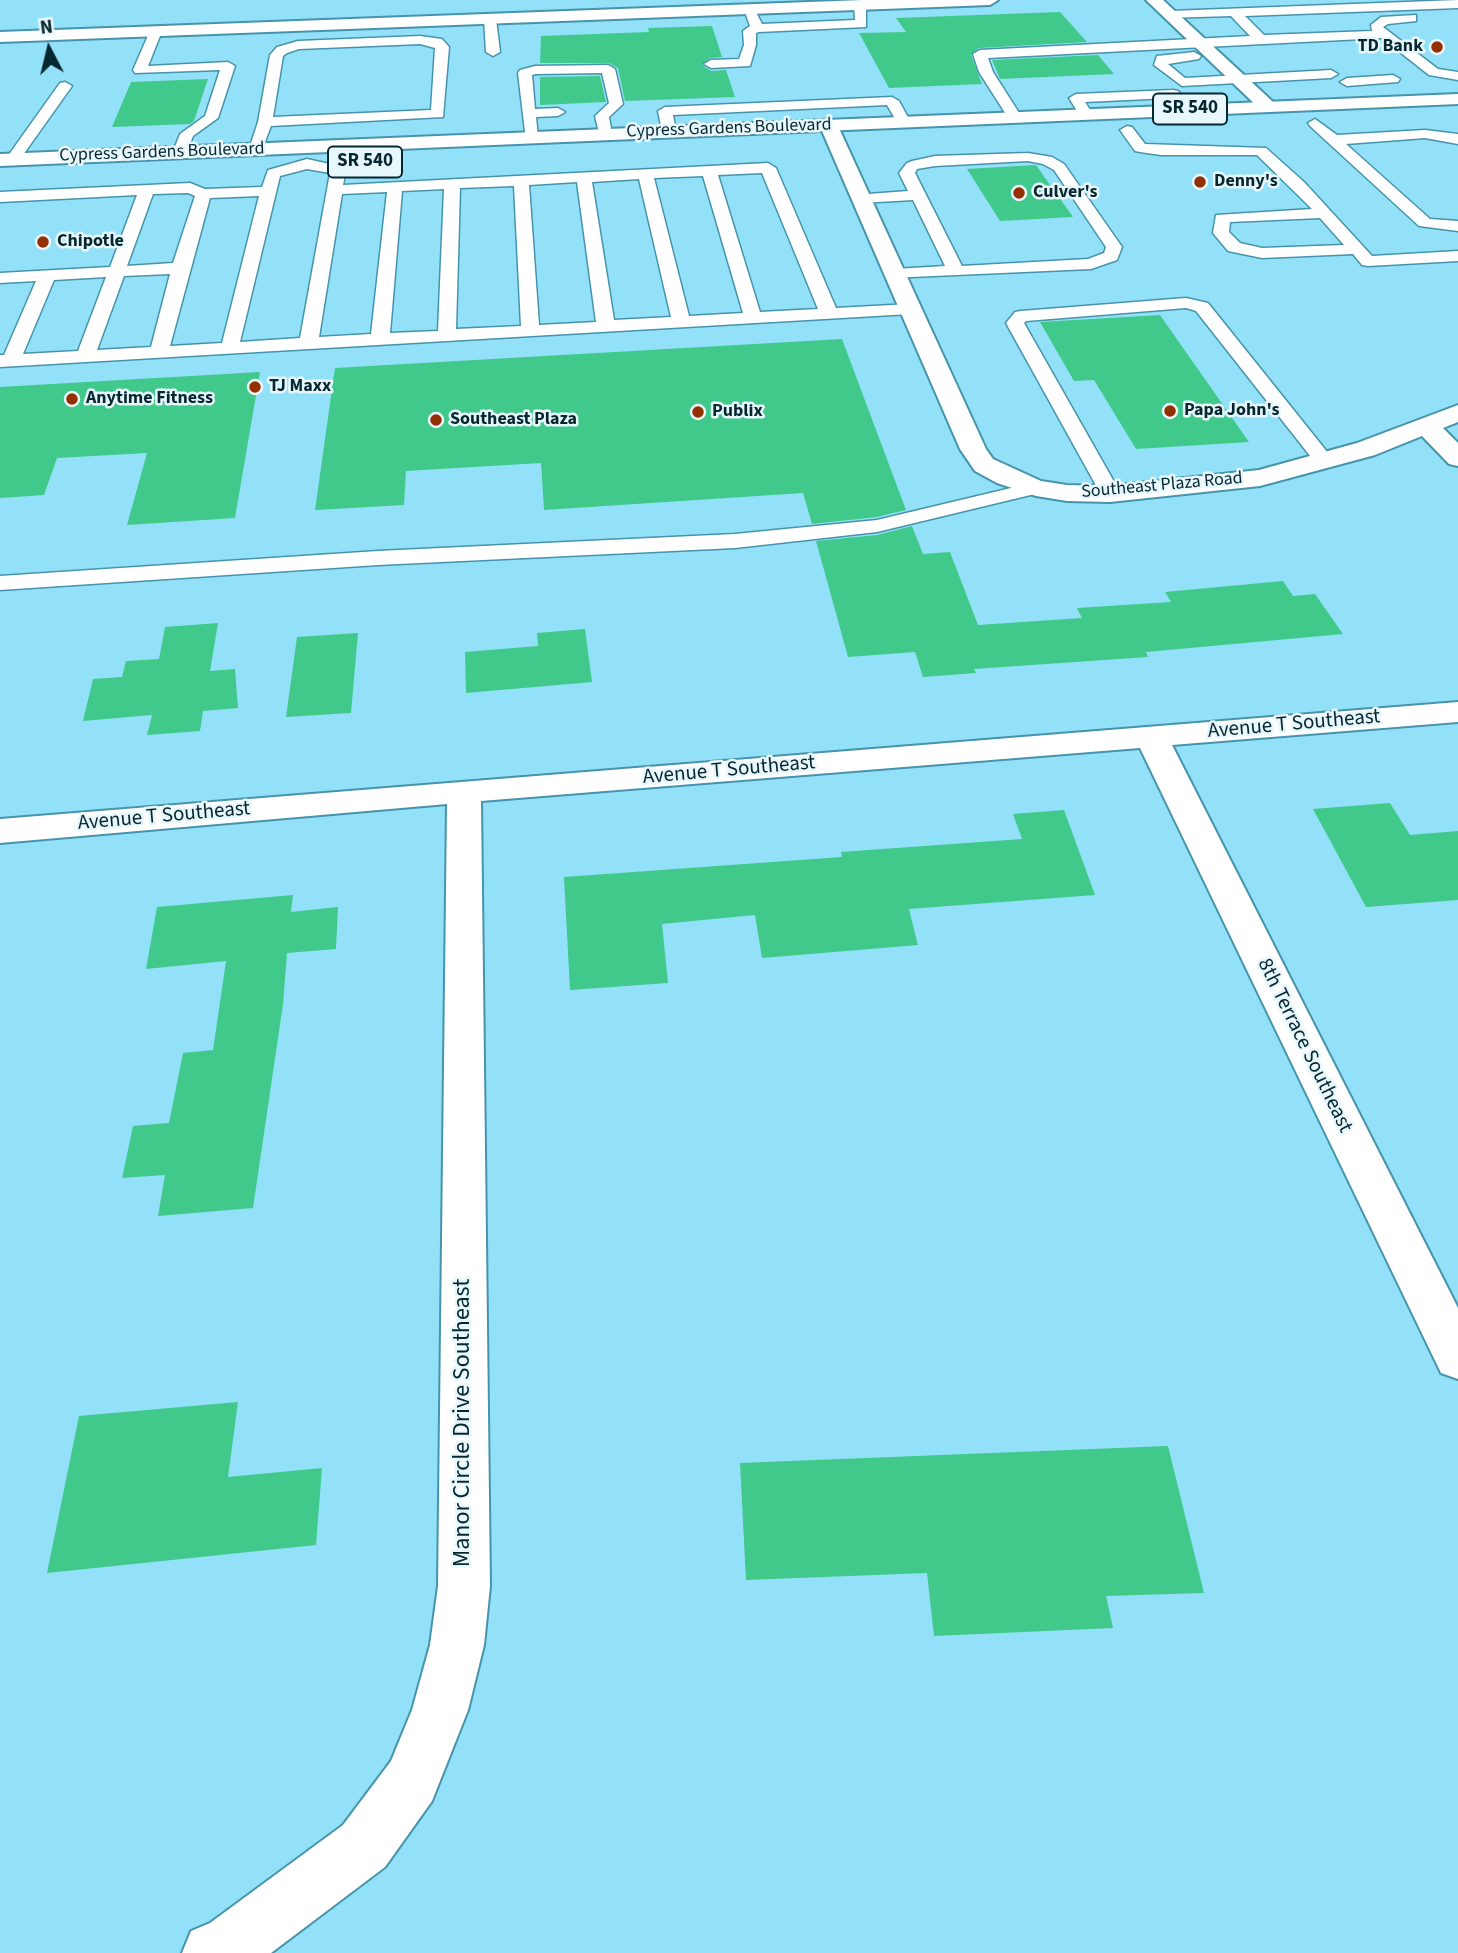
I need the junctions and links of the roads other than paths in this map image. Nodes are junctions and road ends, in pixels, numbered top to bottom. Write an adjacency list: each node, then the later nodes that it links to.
1 (490, 0): 10 (street)
2 (990, 0): 5 (street)
3 (1154, 0): 8 (street)
4 (1458, 4): 7 (lane)
5 (860, 5): 6 (street); 11 (lane)
6 (750, 8): 10 (street); 11 (lane)
7 (1234, 12): 8 (lane); 15 (lane)
8 (1170, 15): 16 (street)
9 (1458, 16): 13 (lane)
10 (490, 19): 12 (street); 17 (lane)
11 (757, 28): 19 (lane)
12 (156, 32): 14 (street); 52 (lane)
13 (1382, 34): 15 (lane); 21 (lane)
14 (0, 37)
15 (1261, 39): 16 (lane)
16 (1198, 42): 18 (street); 37 (lane)
17 (493, 52)
18 (1212, 55): 22 (street); 23 (lane)
19 (710, 64)
20 (1331, 74): 22 (lane)
21 (1458, 76)
22 (1237, 79): 23 (lane); 30 (street)
23 (1182, 82): 26 (lane)
24 (1347, 82): 28 (lane)
25 (65, 86): 54 (lane)
26 (1173, 94): 31 (lane); 36 (lane)
27 (1458, 99): 28 (street, Cypress Gardens Boulevard / SR 540)
28 (1421, 100): 30 (street, Cypress Gardens Boulevard / SR 540)
29 (809, 104): 39 (lane); 43 (lane); 45 (lane)
30 (1266, 106): 31 (street, Cypress Gardens Boulevard / SR 540); 42 (street)
31 (1188, 109): 36 (street, Cypress Gardens Boulevard / SR 540)
32 (609, 110): 33 (lane); 35 (lane); 46 (lane)
33 (589, 111)
34 (558, 112): 35 (lane)
35 (529, 113): 47 (lane)
36 (1085, 113): 37 (street, Cypress Gardens Boulevard / SR 540)
37 (1014, 116): 39 (street, Cypress Gardens Boulevard / SR 540)
38 (1458, 117): 41 (street, Cypress Gardens Boulevard / SR 540)
39 (903, 121): 43 (street, Cypress Gardens Boulevard / SR 540)
40 (265, 122): 40 (lane); 51 (lane)
41 (1315, 122): 42 (street, Cypress Gardens Boulevard / SR 540); 48 (lane)
42 (1152, 129): 44 (street, Cypress Gardens Boulevard / SR 540)
43 (828, 130): 44 (street, Cypress Gardens Boulevard / SR 540); 45 (street, Cypress Gardens Boulevard / SR 540); 53 (street, Cypress Gardens Boulevard / SR 540); 67 (street, Southeast Plaza Road)
44 (1127, 130): 68 (lane)
45 (669, 131): 46 (street, Cypress Gardens Boulevard / SR 540)
46 (605, 134): 47 (street, Cypress Gardens Boulevard / SR 540)
47 (531, 137): 50 (street, Cypress Gardens Boulevard / SR 540)
48 (1334, 140): 49 (lane); 69 (lane)
49 (1458, 140)
50 (453, 141): 51 (street, Cypress Gardens Boulevard / SR 540); 53 (street)
51 (256, 149): 52 (street, Cypress Gardens Boulevard / SR 540); 54 (street)
52 (180, 152): 54 (street, Cypress Gardens Boulevard / SR 540)
53 (307, 164): 54 (street, Cypress Gardens Boulevard / SR 540); 62 (lane); 63 (lane)
54 (3, 167)
55 (709, 171): 56 (lane); 79 (lane); 80 (lane)
56 (645, 174): 57 (lane); 81 (lane)
57 (584, 177): 58 (lane); 82 (lane)
58 (521, 181): 59 (lane); 83 (lane)
59 (453, 184): 60 (lane); 84 (lane)
60 (396, 187): 62 (lane); 85 (lane)
61 (147, 190): 64 (lane); 66 (lane); 74 (lane)
62 (335, 190): 86 (lane)
63 (268, 191): 64 (lane); 87 (lane)
64 (203, 194): 72 (lane)
65 (918, 195): 67 (lane); 73 (lane); 73 (lane)
66 (0, 197)
67 (861, 198): 75 (street, Southeast Plaza Road)
68 (1325, 213): 70 (lane); 70 (lane)
69 (1458, 226)
70 (1357, 249): 71 (lane)
71 (1458, 256)
72 (180, 268): 74 (lane); 88 (lane)
73 (956, 271): 75 (lane)
74 (117, 272): 76 (lane); 89 (lane)
75 (895, 274): 78 (street, Southeast Plaza Road)
76 (47, 276): 77 (lane); 90 (lane)
77 (0, 278)
78 (910, 309): 79 (lane); 95 (street, Southeast Plaza Road)
79 (829, 313): 80 (lane)
80 (753, 317): 81 (lane)
81 (681, 321): 82 (lane)
82 (606, 326): 83 (lane)
83 (530, 330): 84 (lane)
84 (447, 335): 85 (lane)
85 (380, 338): 86 (lane)
86 (309, 342): 87 (lane)
87 (230, 347): 88 (lane)
88 (159, 351): 89 (lane)
89 (86, 355): 90 (lane)
90 (5, 360)
91 (1458, 413): 92 (street, Southeast Plaza Road)
92 (1426, 425): 93 (street); 94 (street, Southeast Plaza Road)
93 (1458, 458)
94 (1325, 462): 96 (street, Southeast Plaza Road); 96 (lane)
95 (1036, 488): 96 (street, Southeast Plaza Road); 97 (lane)
96 (1110, 494)
97 (0, 583)
98 (1458, 712): 99 (street, Avenue T Southeast)
99 (1151, 736): 100 (street, Avenue T Southeast); 102 (street, 8th Terrace Southeast)
100 (464, 791): 101 (street, Avenue T Southeast); 103 (street, Manor Circle Drive Southeast)
101 (0, 831)
102 (1458, 1357)
103 (213, 1953)

